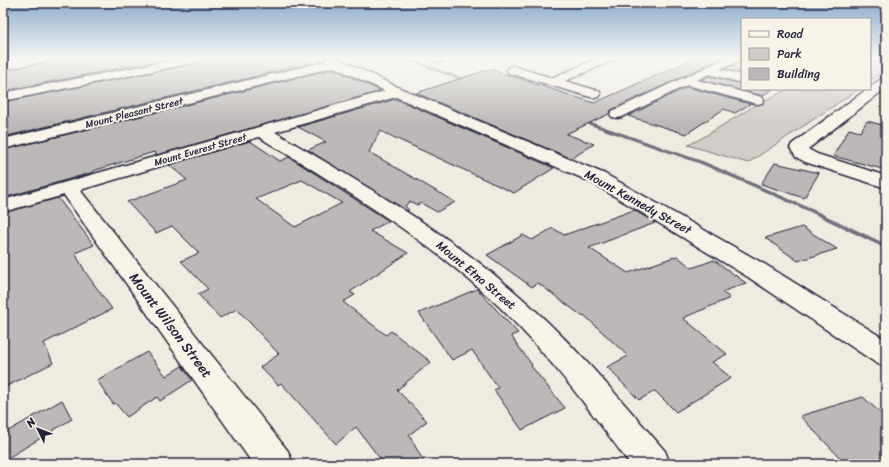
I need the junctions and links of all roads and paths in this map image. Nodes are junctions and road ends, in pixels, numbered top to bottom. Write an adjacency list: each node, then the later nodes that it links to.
1 (94, 80): 12 (street)
2 (258, 80): 17 (street, Mount Pleasant Street)
3 (372, 80): 10 (street, Mount Kennedy Street)
4 (546, 80): 7 (street)
5 (558, 80): 7 (street)
6 (686, 81): 9 (street); 14 (street)
7 (553, 82): 11 (street)
8 (886, 82): 18 (street)
9 (670, 88): 13 (street); 15 (street)
10 (397, 92): 16 (street, Mount Everest Street); 21 (street, Mount Kennedy Street)
11 (594, 94)
12 (3, 98)
13 (705, 99)
14 (757, 100)
15 (617, 114)
16 (261, 131): 19 (street, Mount Everest Street); 23 (street, Mount Etna Street)
17 (3, 144)
18 (886, 182)
19 (68, 187): 20 (street, Mount Everest Street); 22 (street, Mount Wilson Street)
20 (3, 206)
21 (886, 355)
22 (275, 464)
23 (652, 464)

